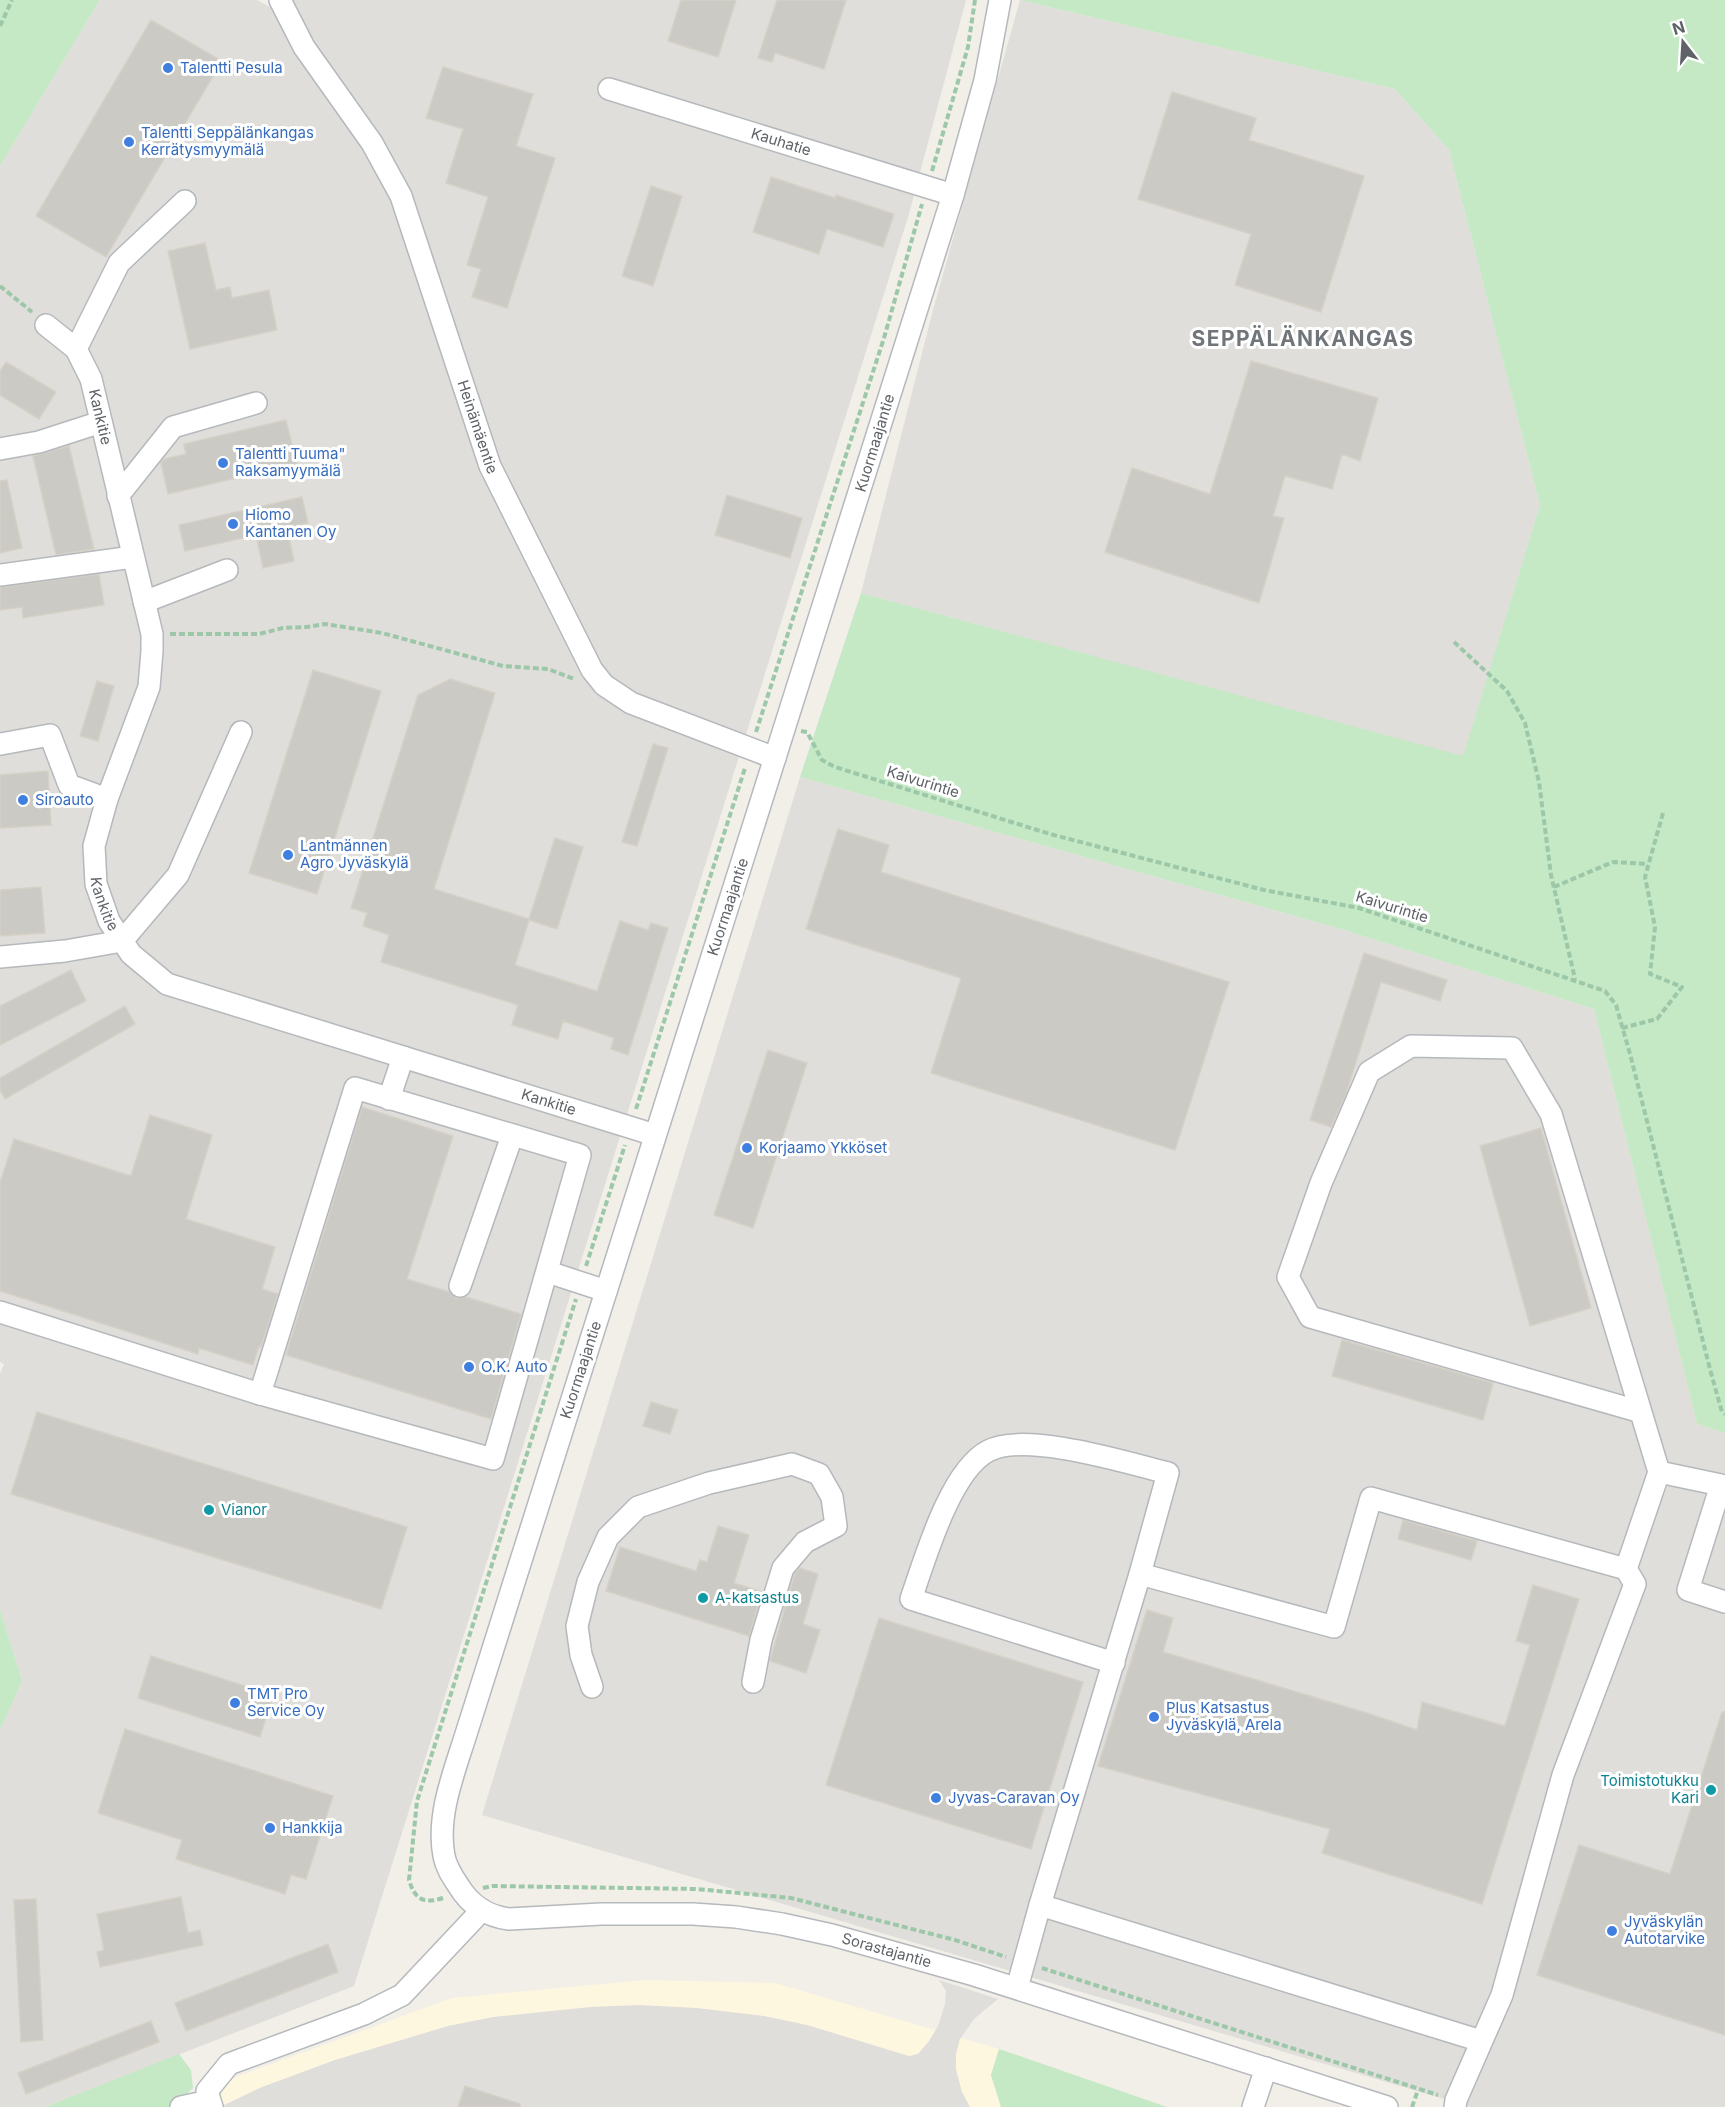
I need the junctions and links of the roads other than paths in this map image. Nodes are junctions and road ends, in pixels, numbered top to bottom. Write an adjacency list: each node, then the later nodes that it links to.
1 (280, 0): 18 (street, Heinämäentie)
2 (1000, 0): 4 (street, Kuormaajantie)
3 (609, 89): 4 (street, Kauhatie)
4 (953, 195): 18 (street, Kuormaajantie)
5 (185, 201): 7 (street)
6 (46, 325): 7 (street, Kankitie)
7 (76, 349): 9 (street, Kankitie)
8 (255, 403): 11 (street)
9 (101, 422): 10 (street); 11 (street, Kankitie)
10 (0, 449)
11 (118, 496): 12 (street, Kankitie)
12 (133, 557): 14 (street); 15 (street, Kankitie)
13 (227, 570): 15 (street)
14 (0, 575)
15 (144, 602): 19 (street, Kankitie)
16 (241, 732): 20 (street)
17 (1, 744): 19 (street)
18 (775, 758): 24 (street, Kuormaajantie)
19 (107, 799): 20 (street, Kankitie)
20 (122, 941): 21 (street); 22 (street, Kankitie)
21 (0, 957)
22 (403, 1057): 23 (street); 24 (street, Kankitie)
23 (389, 1099): 25 (street); 30 (street)
24 (655, 1135): 28 (street, Kuormaajantie)
25 (512, 1136): 26 (street); 27 (street)
26 (548, 1272): 28 (street); 30 (street)
27 (460, 1286)
28 (606, 1291): 40 (street, Kuormaajantie)
29 (0, 1312): 30 (street)
30 (260, 1394)
31 (1641, 1412): 31 (street); 32 (street)
32 (1659, 1473): 33 (street); 35 (street)
33 (1626, 1569): 34 (street); 42 (street)
34 (1140, 1574): 36 (street); 36 (street)
35 (1725, 1602)
36 (1114, 1663): 39 (street)
37 (753, 1682): 38 (street)
38 (592, 1687)
39 (1040, 1905): 41 (street); 42 (street)
40 (482, 1910): 41 (street, Sorastajantie); 44 (street)
41 (1017, 1988): 43 (street, Sorastajantie)
42 (1481, 2041): 48 (street)
43 (1266, 2068): 46 (street); 47 (street, Sorastajantie)
44 (211, 2104): 45 (street)
45 (181, 2107)
46 (1253, 2107)
47 (1387, 2107)
48 (1455, 2107)

